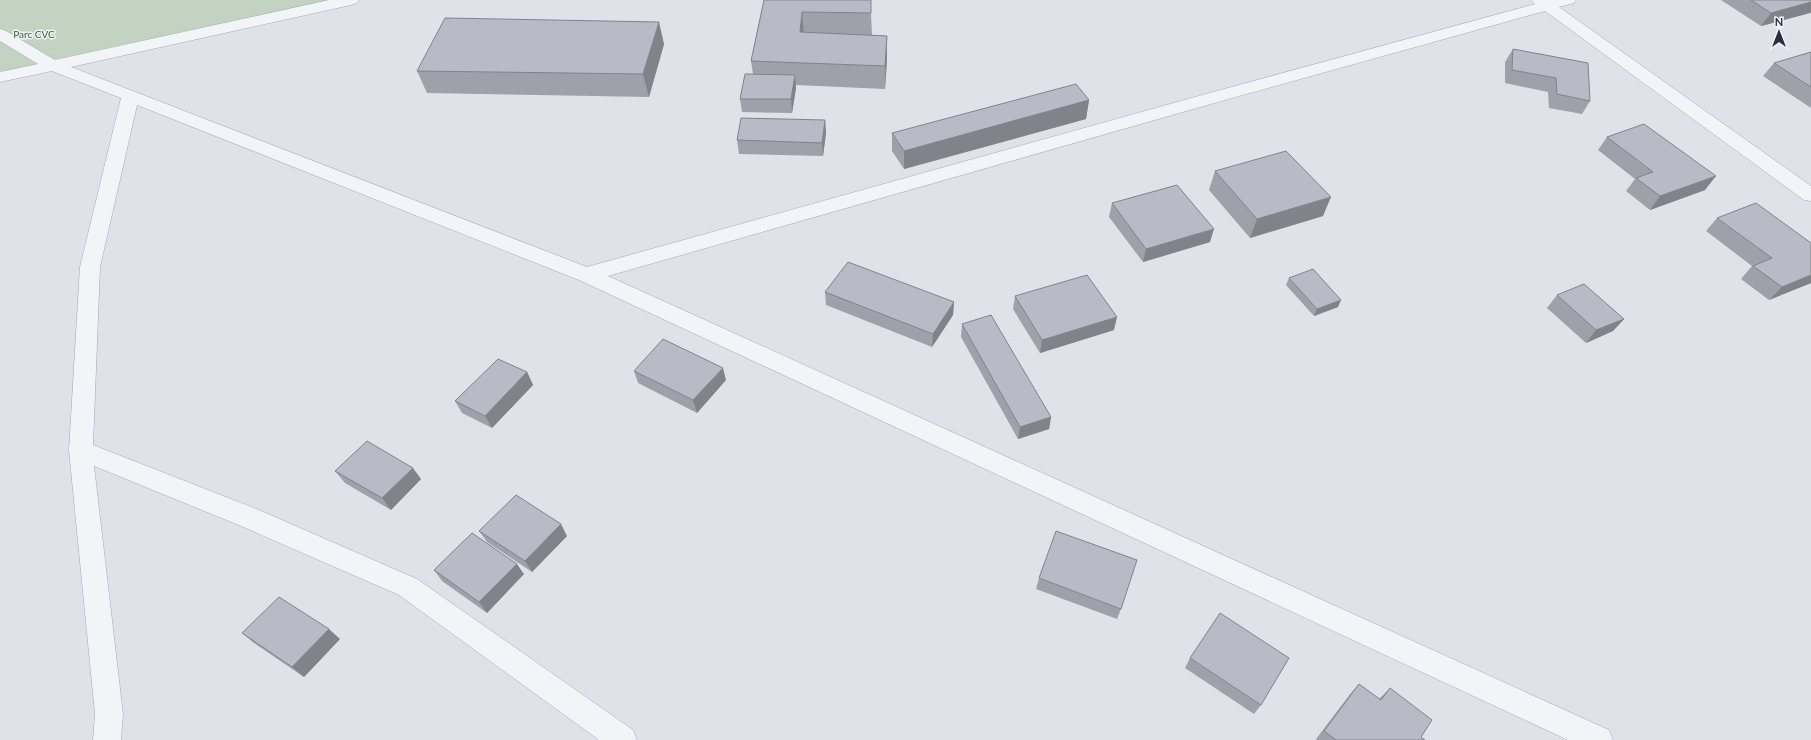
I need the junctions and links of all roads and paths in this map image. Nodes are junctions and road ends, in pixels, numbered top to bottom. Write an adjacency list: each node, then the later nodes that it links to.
1 (351, 0): 5 (street)
2 (1568, 0): 3 (street)
3 (1543, 3): 8 (street); 9 (street)
4 (0, 34): 5 (street)
5 (52, 66): 6 (street); 7 (street)
6 (0, 77)
7 (130, 96): 9 (street); 10 (street)
8 (1811, 194)
9 (586, 275): 13 (street)
10 (81, 450): 11 (street); 12 (street)
11 (107, 740)
12 (623, 740)
13 (1599, 740)

